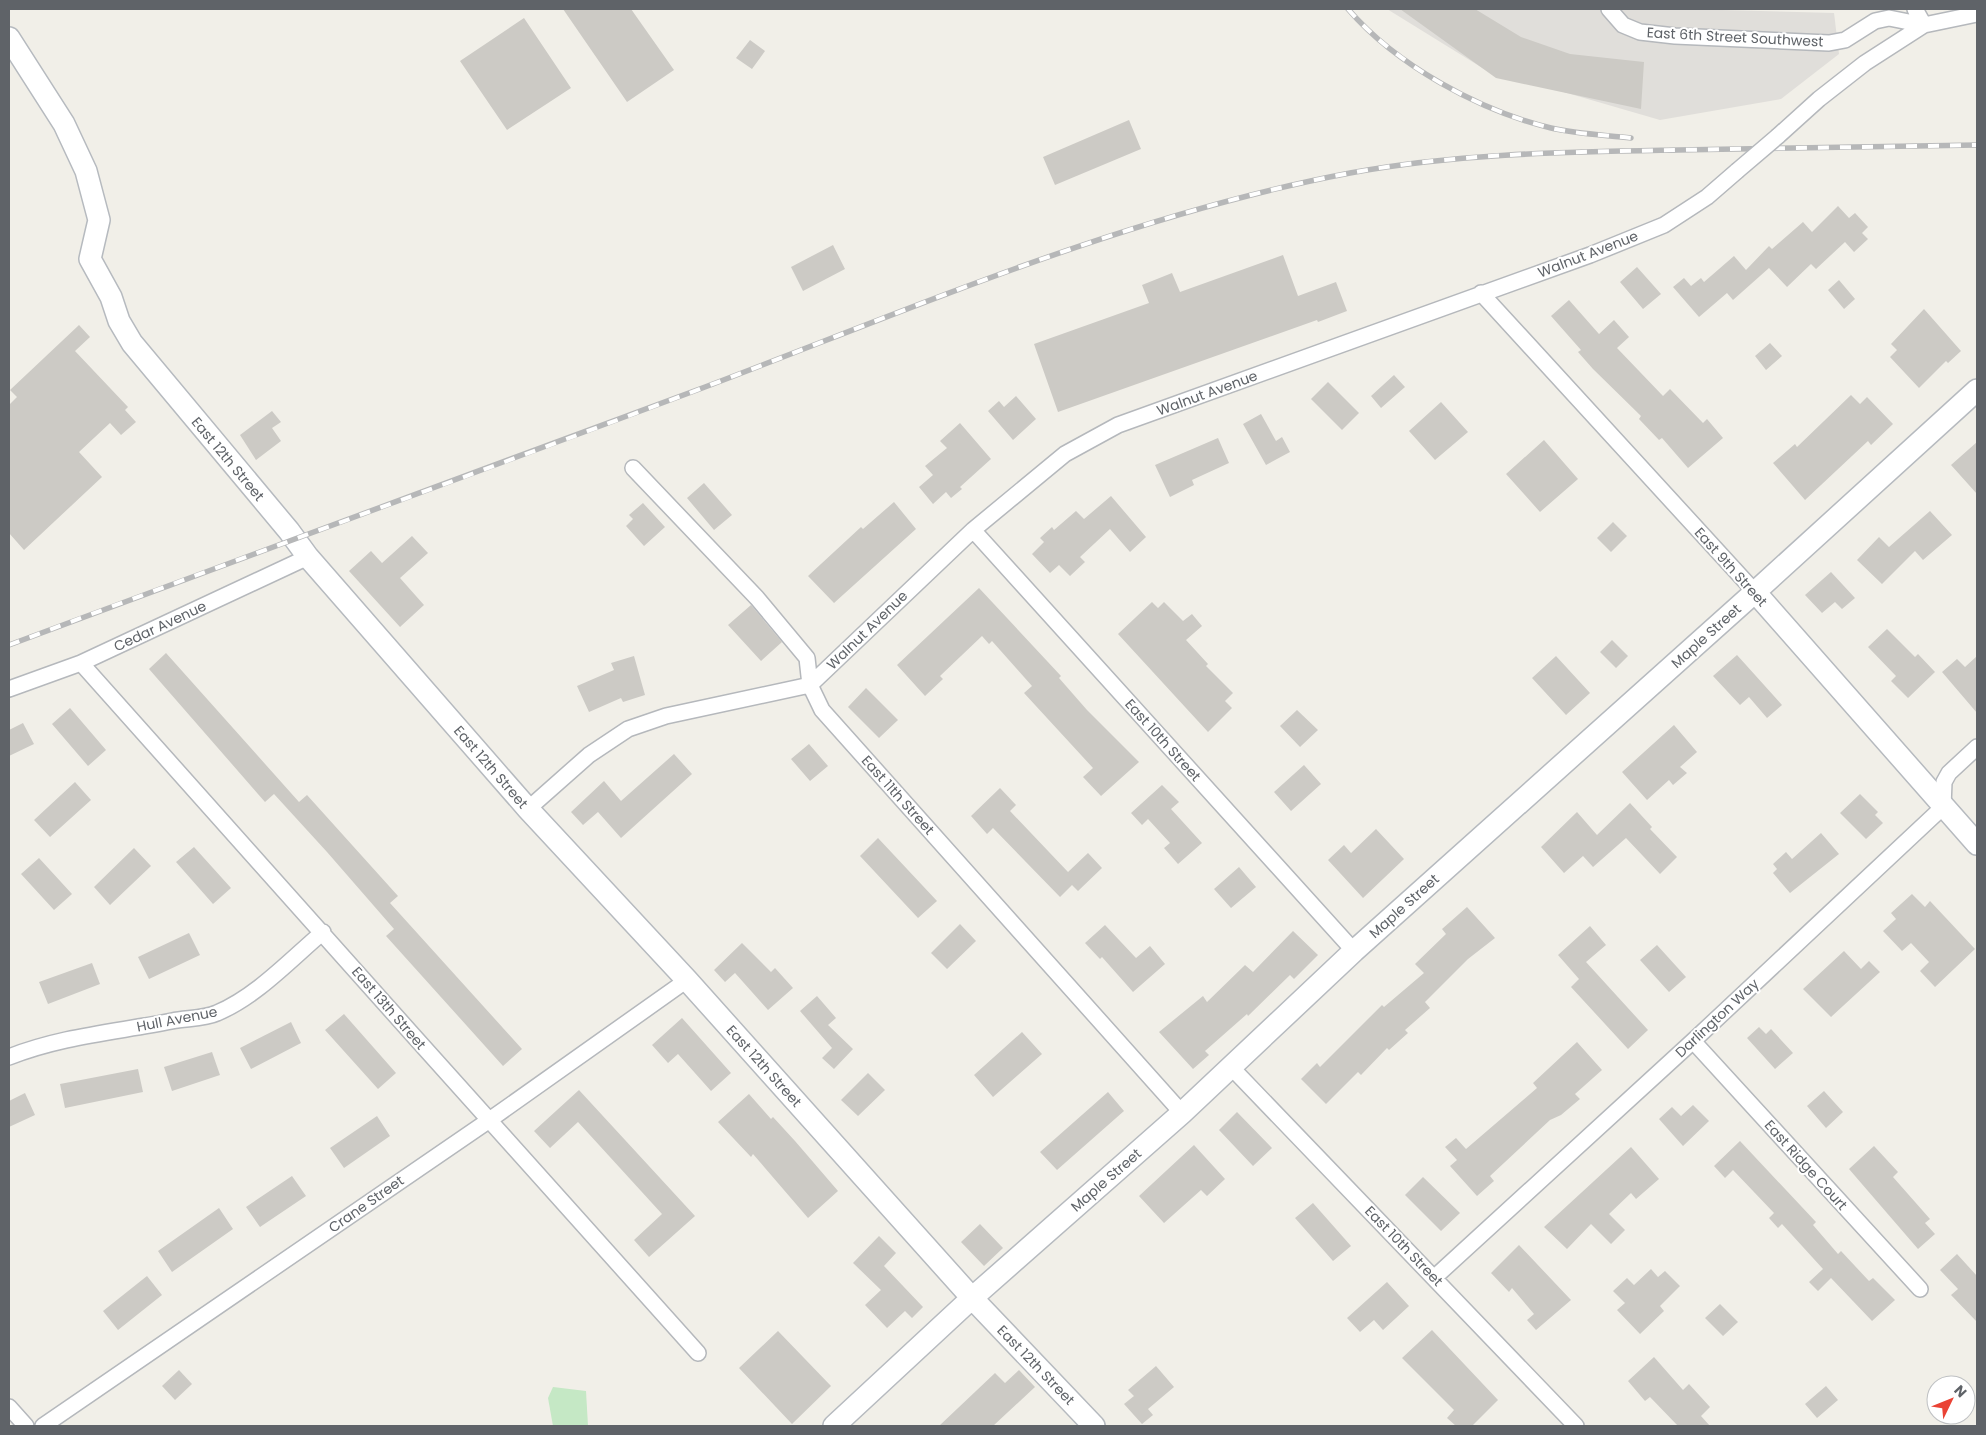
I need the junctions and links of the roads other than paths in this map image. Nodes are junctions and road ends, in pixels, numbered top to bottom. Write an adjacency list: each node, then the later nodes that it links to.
1 (1609, 9): 4 (street, East 6th Street Southwest)
2 (1916, 9): 4 (street)
3 (1977, 14): 4 (street)
4 (1924, 25): 6 (street, Walnut Avenue, bridge)
5 (9, 38): 10 (main road, East 12th Street)
6 (1481, 293): 9 (street, Walnut Avenue); 11 (street, East 9th Street)
7 (1977, 390): 11 (main road, Maple Street)
8 (632, 468): 13 (street, East 11th Street)
9 (973, 530): 13 (street, Walnut Avenue); 20 (street, East 10th Street)
10 (308, 557): 12 (street, Cedar Avenue); 17 (main road, East 12th Street)
11 (1755, 592): 16 (main road, East 9th Street); 20 (main road, Maple Street)
12 (81, 663): 14 (street, Cedar Avenue); 19 (street, East 13th Street)
13 (810, 684): 17 (street); 25 (street, East 11th Street)
14 (9, 689)
15 (1977, 747): 16 (street)
16 (1943, 807): 18 (main road, East 9th Street); 22 (street, Darlington Way)
17 (528, 809): 21 (main road, East 12th Street)
18 (1977, 844)
19 (323, 932): 23 (street, Hull Avenue); 26 (street, East 13th Street)
20 (1354, 950): 24 (main road, Maple Street)
21 (687, 980): 26 (street, Crane Street); 29 (main road, East 12th Street)
22 (1693, 1041): 27 (street, Darlington Way); 28 (street, East Ridge Court)
23 (9, 1057)
24 (1231, 1067): 25 (main road, Maple Street); 27 (street, East 10th Street)
25 (1182, 1113): 29 (main road, Maple Street)
26 (488, 1121): 30 (street, East 13th Street); 33 (street, Crane Street)
27 (1434, 1277): 36 (street, East 10th Street)
28 (1920, 1289)
29 (972, 1298): 34 (main road, Maple Street); 35 (main road, East 12th Street)
30 (698, 1353)
31 (9, 1407): 32 (street)
32 (26, 1426)
33 (44, 1426)
34 (834, 1426)
35 (1094, 1426)
36 (1576, 1426)

